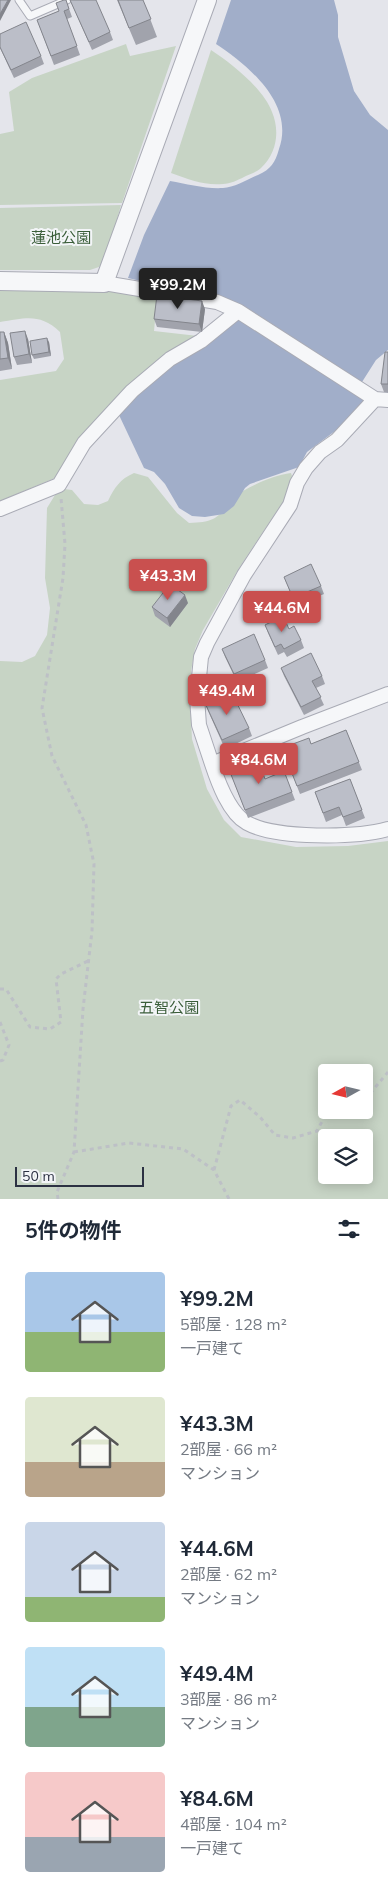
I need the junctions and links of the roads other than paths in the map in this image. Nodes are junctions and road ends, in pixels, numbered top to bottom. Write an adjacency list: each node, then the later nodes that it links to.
1 (19, 0): 2 (lane)
2 (67, 0)
3 (207, 0): 5 (street)
4 (0, 282): 5 (street)
5 (104, 283): 6 (street)
6 (238, 311): 7 (street); 8 (street)
7 (381, 399): 10 (street)
8 (0, 509)
9 (388, 694): 10 (street)
10 (212, 764): 11 (street)
11 (388, 830)

